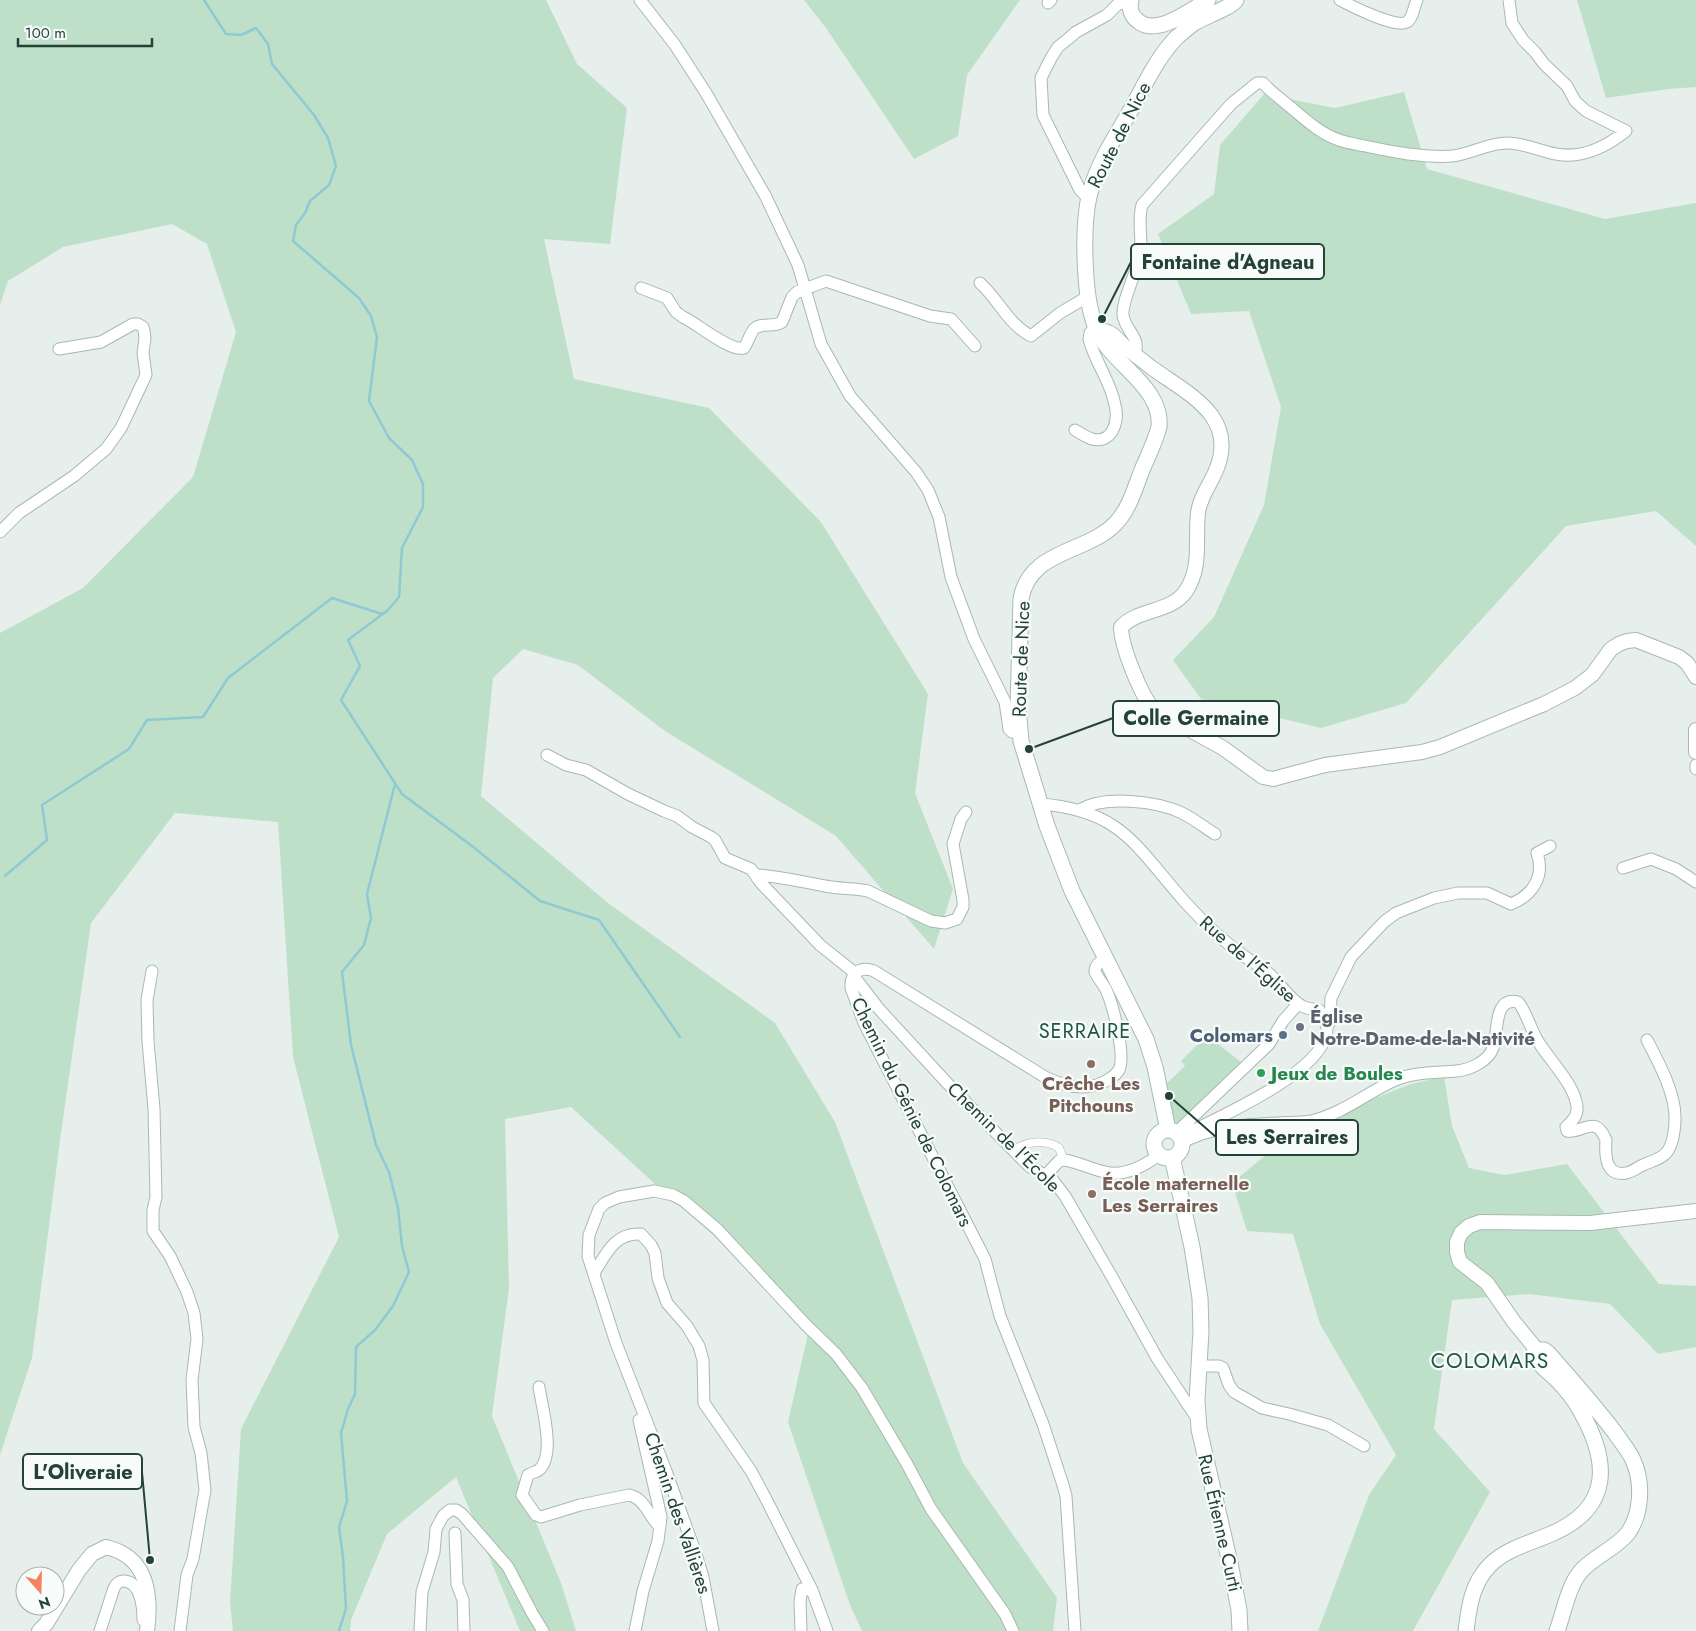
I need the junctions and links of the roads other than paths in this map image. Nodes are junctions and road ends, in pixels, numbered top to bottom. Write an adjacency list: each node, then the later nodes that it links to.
1 (640, 0): 11 (street)
2 (1208, 0): 7 (main road)
3 (1236, 0): 8 (main road, Route de Nice)
4 (1340, 0): 5 (street)
5 (1417, 0)
6 (1509, 0): 16 (street)
7 (1123, 2): 8 (street)
8 (1088, 198): 12 (main road, Route de Nice)
9 (980, 283): 12 (street)
10 (641, 288): 11 (street)
11 (805, 289): 14 (street); 21 (street)
12 (1087, 297): 13 (main road, Route de Nice)
13 (1096, 329): 16 (street); 17 (street); 21 (main road, Route de Nice)
14 (975, 346)
15 (59, 349): 18 (street)
16 (1135, 354): 19 (street)
17 (1075, 430)
18 (0, 532)
19 (1696, 677)
20 (1696, 730): 22 (street)
21 (1019, 733): 26 (main road, Route de Nice)
22 (1696, 752)
23 (547, 755): 32 (street, Chemin de l'École)
24 (1696, 765): 25 (street)
25 (1696, 769)
26 (1040, 804): 27 (street, Rue de l'Église); 34 (main road, Route de Nice)
27 (1080, 810): 29 (street); 37 (street, Rue de l'Église)
28 (966, 812): 32 (street)
29 (1215, 834)
30 (1550, 846): 38 (street)
31 (1623, 868): 33 (street)
32 (757, 878): 36 (street, Chemin de l'École)
33 (1696, 882)
34 (1106, 959): 36 (street, Chemin du Génie de Colomars); 40 (main road, Route de Nice)
35 (152, 971): 59 (street)
36 (854, 974): 41 (street, Chemin de l'École); 68 (street, Chemin du Génie de Colomars)
37 (1298, 1004): 38 (street, Rue de l'Église); 40 (street)
38 (1327, 1030): 40 (street)
39 (1647, 1040): 40 (street)
40 (1176, 1136): 42 (main road); 42 (main road)
41 (1014, 1151): 43 (street); 44 (street, Chemin de l'École)
42 (1165, 1156): 43 (street); 48 (main road, Rue Étienne Curti)
43 (1064, 1160): 44 (street)
44 (1046, 1175): 51 (street, Chemin de l'École)
45 (1696, 1211): 47 (street)
46 (594, 1272): 50 (street); 55 (street); 67 (street)
47 (1537, 1350): 70 (main road); 71 (main road)
48 (1198, 1366): 51 (main road, Rue Étienne Curti); 52 (street)
49 (539, 1387): 53 (street)
50 (637, 1397): 53 (street); 64 (street, Chemin des Vallières)
51 (1198, 1415): 69 (main road, Rue Étienne Curti)
52 (1364, 1446)
53 (660, 1527): 63 (street)
54 (455, 1534): 61 (street)
55 (812, 1590): 65 (street); 66 (street)
56 (148, 1628): 57 (street); 58 (street)
57 (39, 1631)
58 (100, 1631)
59 (180, 1631)
60 (420, 1631): 62 (street)
61 (464, 1631)
62 (543, 1631)
63 (635, 1631)
64 (713, 1631)
65 (801, 1631)
66 (828, 1631)
67 (1013, 1631)
68 (1075, 1631)
69 (1240, 1631)
70 (1466, 1631)
71 (1557, 1631)

